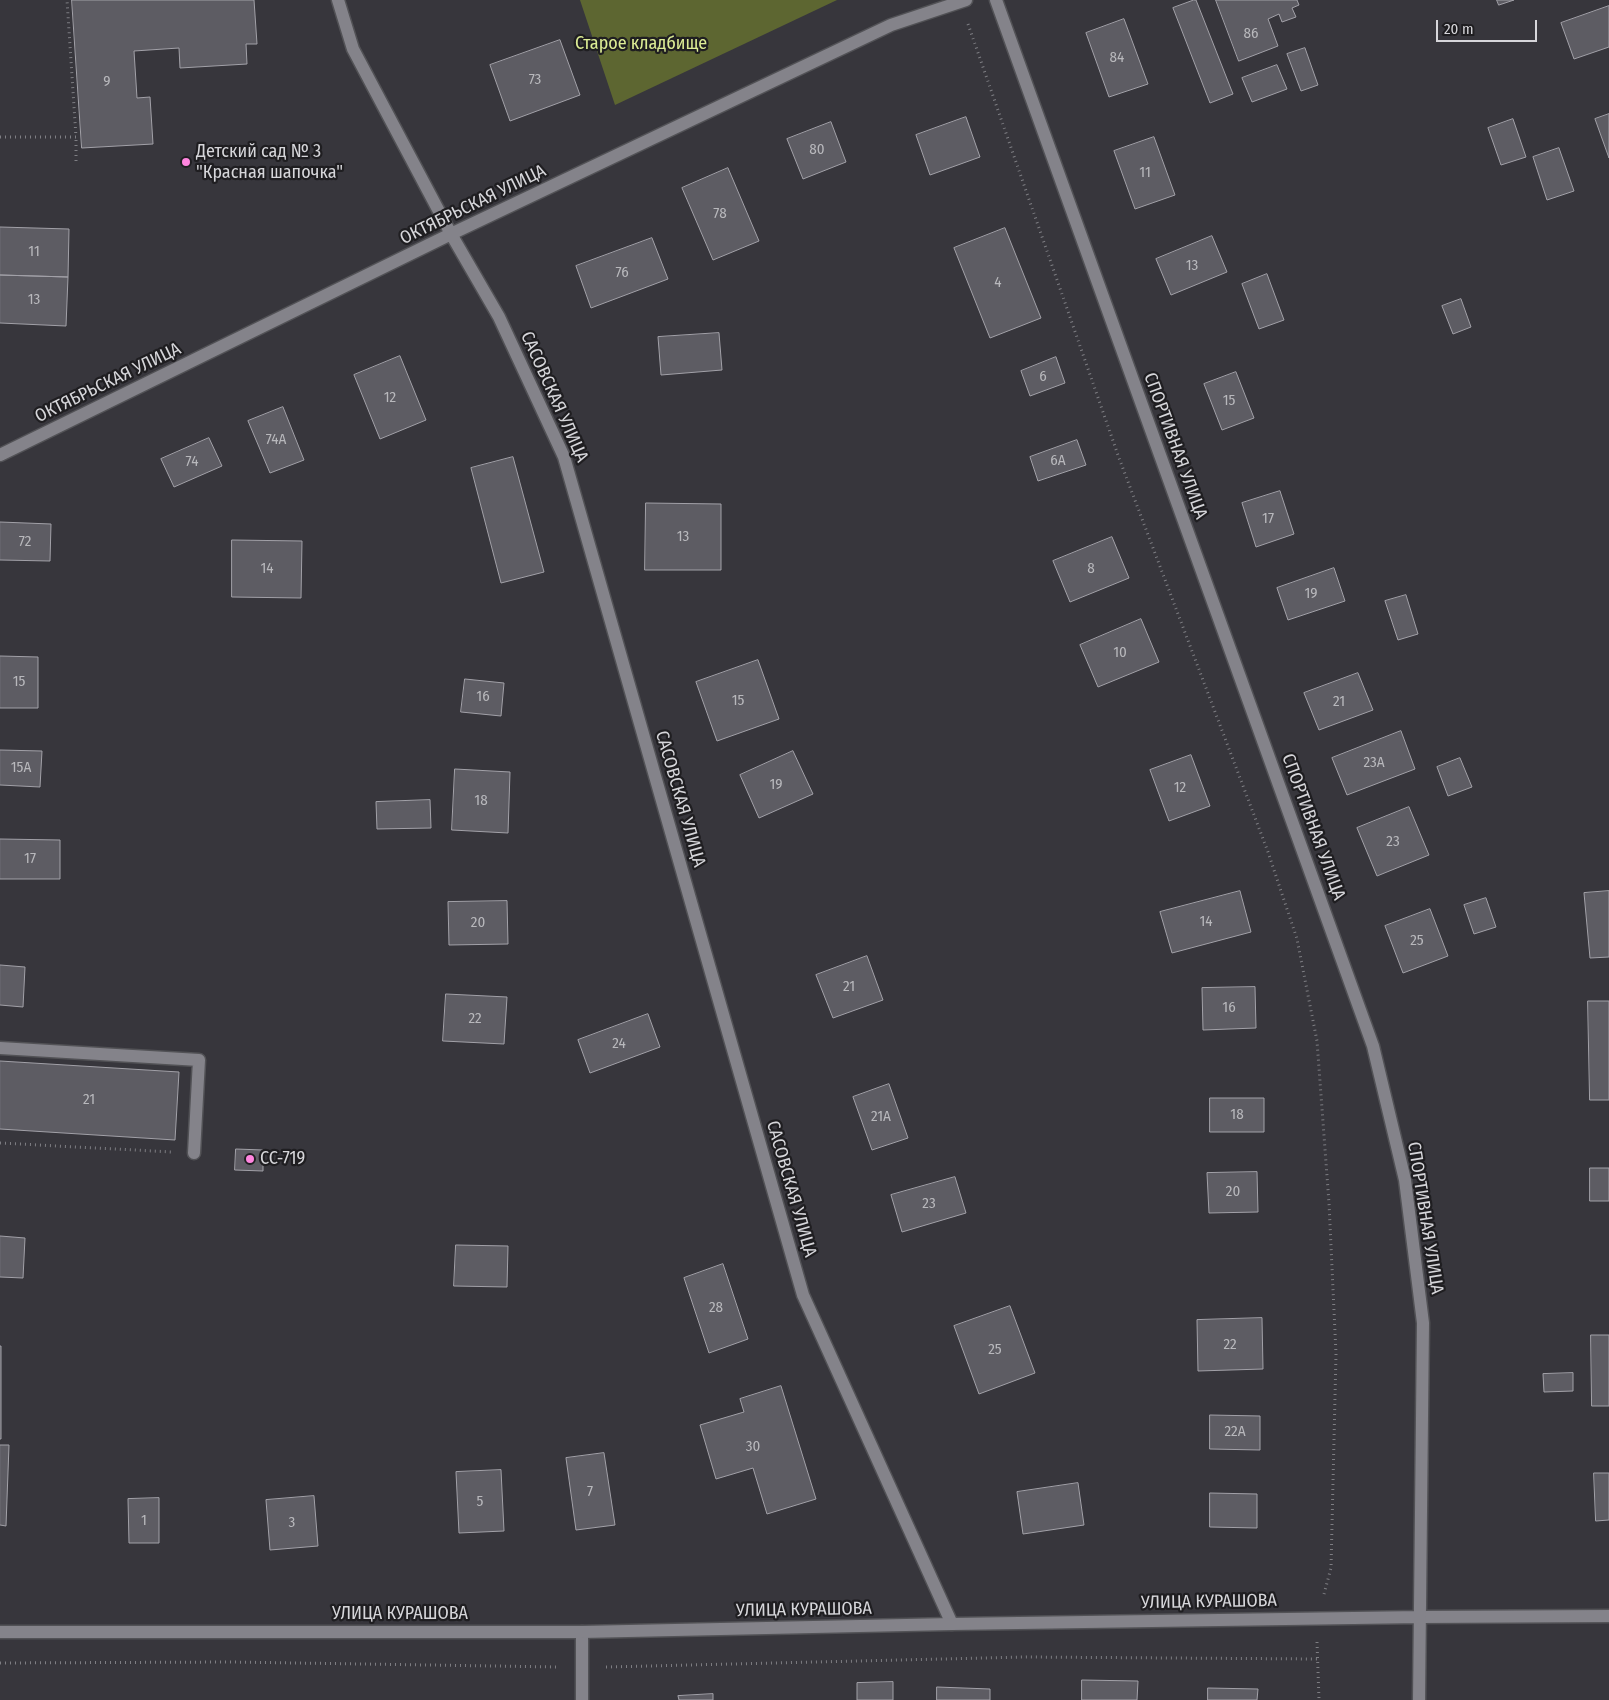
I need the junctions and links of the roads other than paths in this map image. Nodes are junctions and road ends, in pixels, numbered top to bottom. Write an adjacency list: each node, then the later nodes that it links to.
1 (338, 0): 4 (street, САСОВСКАЯ УЛИЦА)
2 (996, 0): 9 (street, СПОРТИВНАЯ УЛИЦА)
3 (963, 1): 4 (street, ОКТЯБРЬСКАЯ УЛИЦА)
4 (451, 234): 5 (street, ОКТЯБРЬСКАЯ УЛИЦА); 10 (street, САСОВСКАЯ УЛИЦА)
5 (0, 455)
6 (0, 1048): 7 (street)
7 (194, 1153)
8 (1609, 1616): 9 (street, УЛИЦА КУРАШОВА)
9 (1420, 1617): 10 (street, УЛИЦА КУРАШОВА); 14 (street, СПОРТИВНАЯ УЛИЦА)
10 (952, 1624): 12 (street, УЛИЦА КУРАШОВА)
11 (0, 1632): 12 (street, УЛИЦА КУРАШОВА)
12 (582, 1632): 13 (street)
13 (582, 1700)
14 (1419, 1700)

